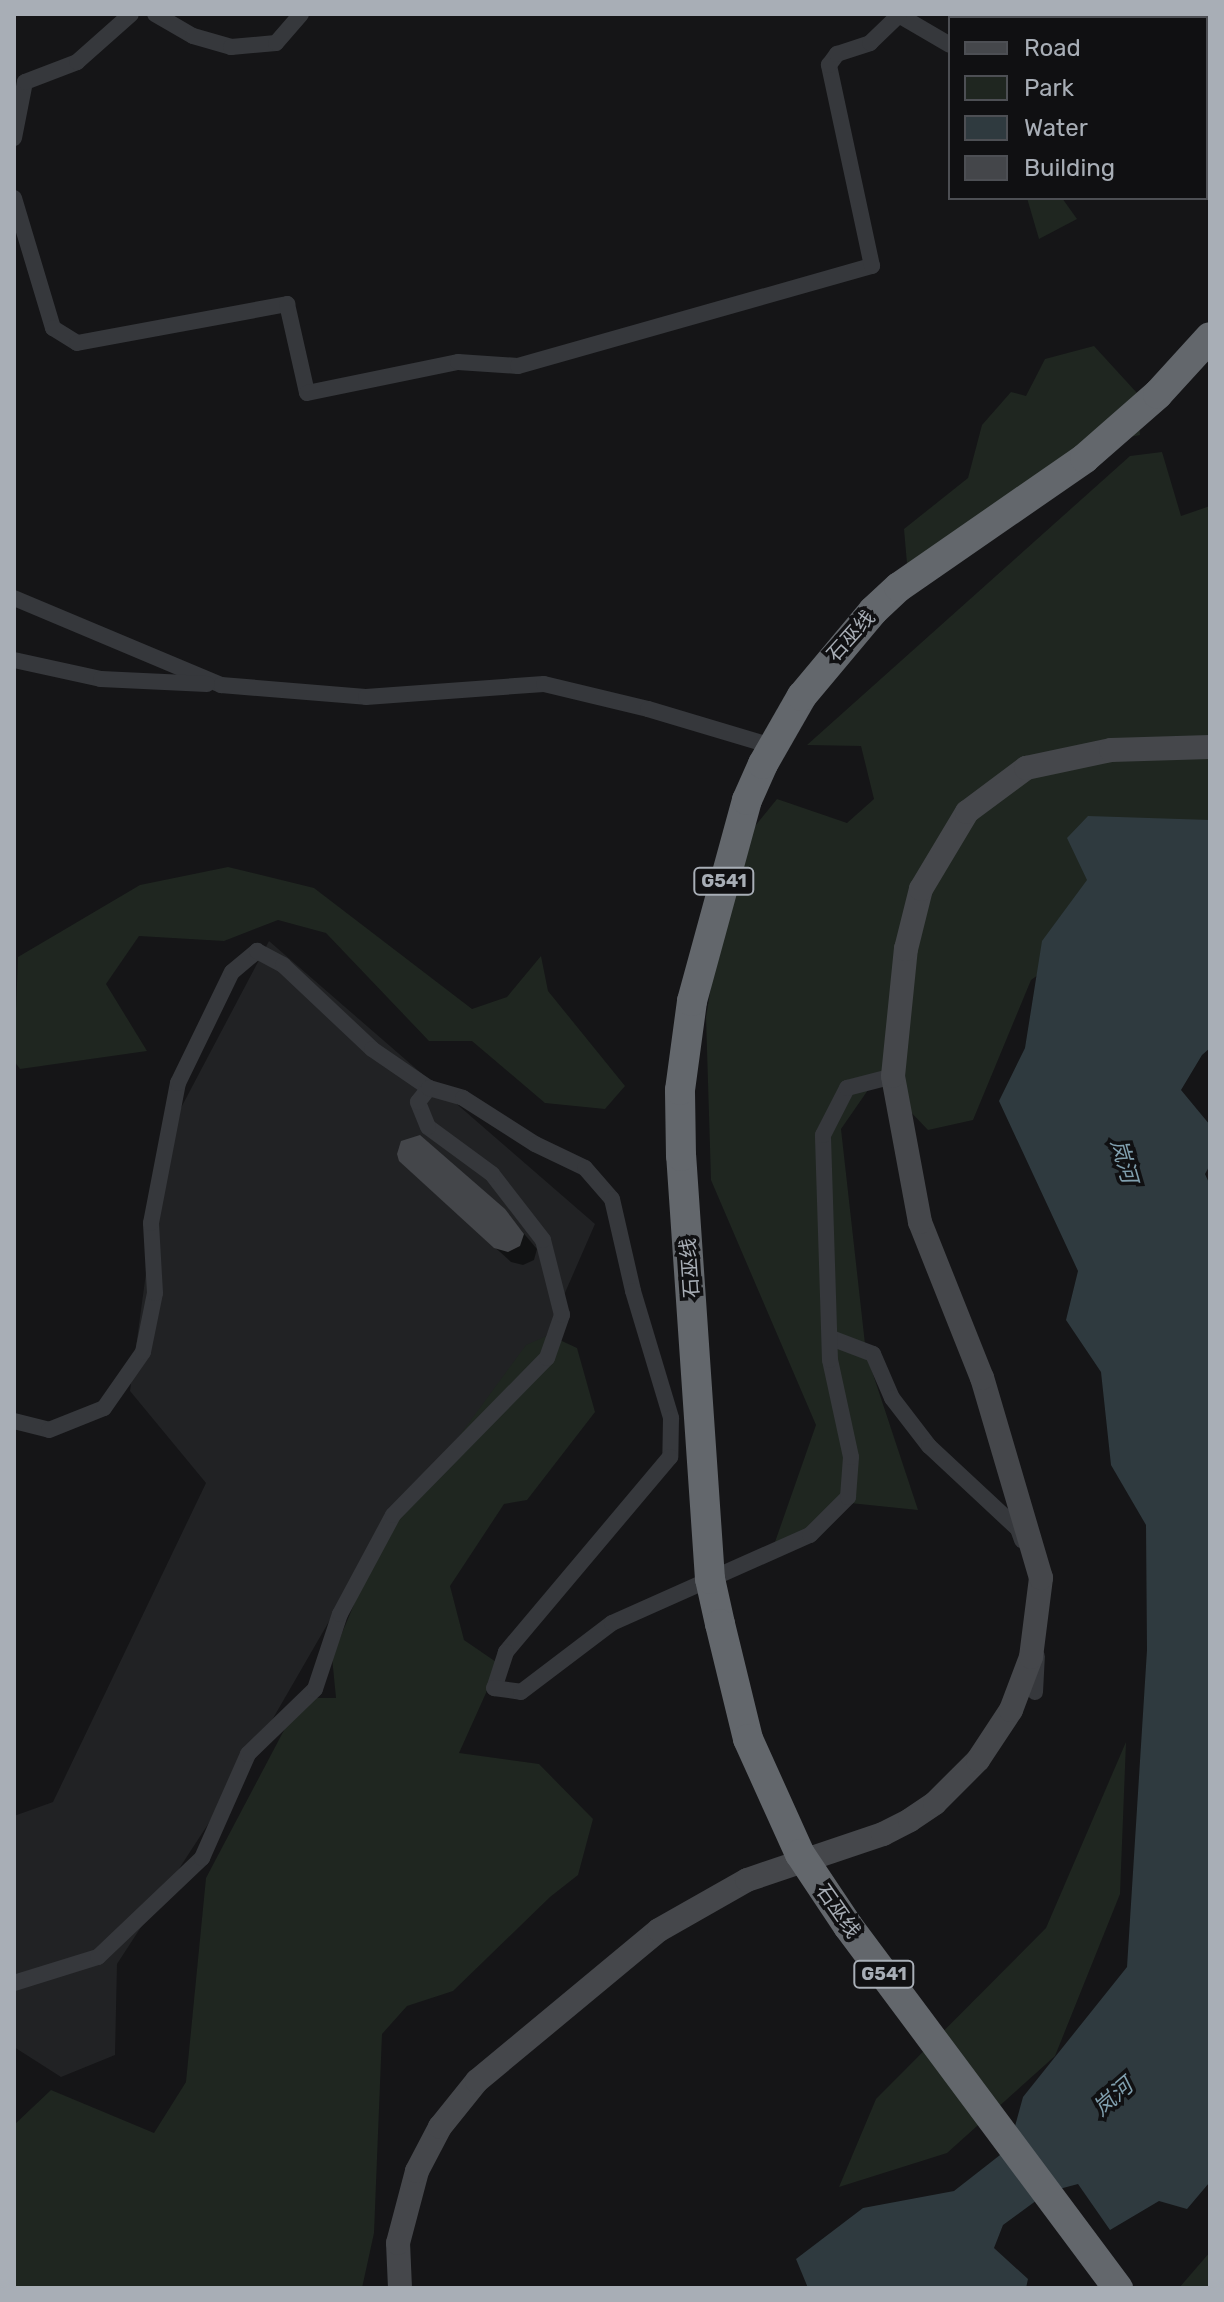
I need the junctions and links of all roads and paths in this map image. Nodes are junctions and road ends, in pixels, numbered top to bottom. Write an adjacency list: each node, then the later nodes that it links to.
1 (131, 14): 6 (street)
2 (155, 14): 3 (street)
3 (301, 14)
4 (898, 14): 5 (street); 7 (street)
5 (948, 44)
6 (14, 138)
7 (14, 198)
8 (1210, 337): 12 (highway, 石巫线 / G541)
9 (14, 598): 11 (street)
10 (14, 660): 11 (street)
11 (221, 685): 12 (street)
12 (772, 746): 18 (highway, 石巫线 / G541)
13 (1210, 747): 14 (street)
14 (893, 1076): 16 (street); 21 (street)
15 (429, 1088): 17 (street); 18 (street); 20 (street)
16 (831, 1338): 18 (street); 19 (street)
17 (14, 1421)
18 (710, 1579): 22 (highway, 石巫线 / G541, bridge)
19 (1035, 1692)
20 (14, 1983)
21 (400, 2288)
22 (1118, 2288)

